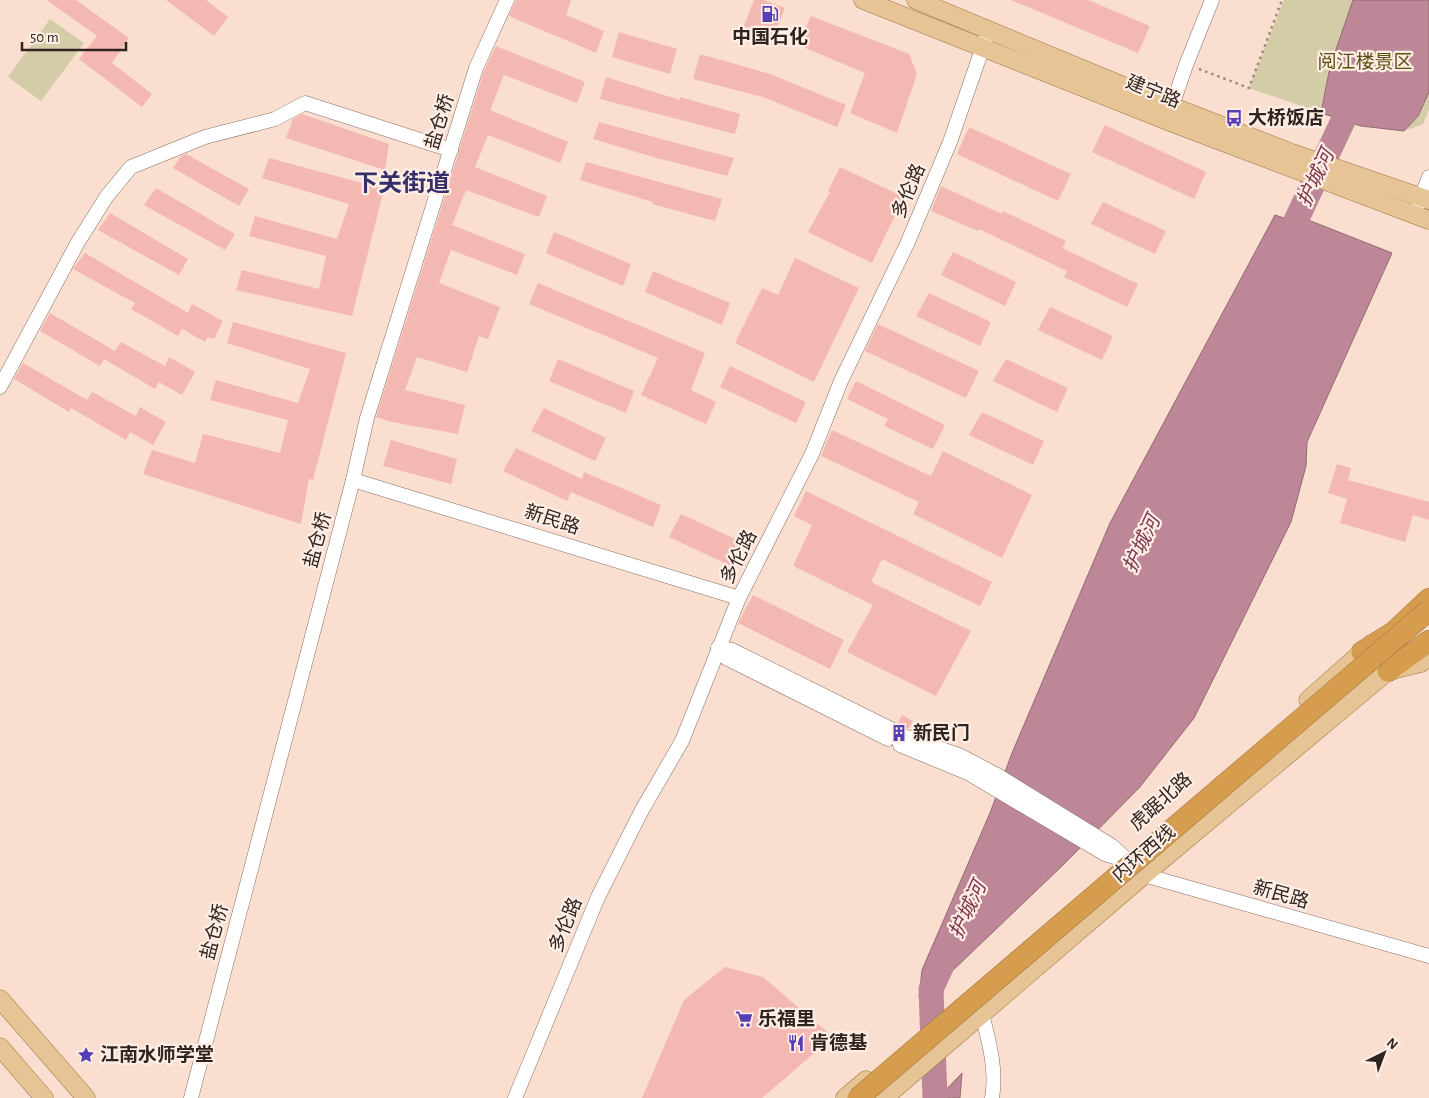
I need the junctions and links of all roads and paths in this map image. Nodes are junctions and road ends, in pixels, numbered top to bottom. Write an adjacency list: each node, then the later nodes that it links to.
1 (507, 0): 10 (street, 盐仓桥)
2 (863, 0): 7 (main road, 建宁路)
3 (916, 0): 6 (main road, 建宁路)
4 (1212, 0): 8 (street)
5 (1282, 0): 8 (path)
6 (989, 30): 7 (street, 多伦路); 9 (main road, 建宁路)
7 (983, 48): 11 (main road, 建宁路); 18 (street, 多伦路)
8 (1186, 64): 9 (street)
9 (1172, 106): 11 (main road, 建宁路)
10 (450, 150): 15 (street); 16 (street, 盐仓桥)
11 (1287, 158): 13 (main road, 建宁路); 14 (main road, 建宁路)
12 (1429, 177): 13 (street)
13 (1419, 196): 14 (street)
14 (1422, 218)
15 (0, 387)
16 (353, 480): 18 (street, 新民路); 35 (street, 盐仓桥)
17 (1429, 588): 24 (main road, 虎踞北路)
18 (740, 598): 23 (street, 多伦路)
19 (1429, 599): 24 (highway)
20 (1429, 610): 38 (highway, 内环西线, bridge)
21 (1429, 624): 39 (highway, 内环西线)
22 (1429, 641): 26 (highway)
23 (718, 648): 27 (street); 36 (street, 多伦路)
24 (1362, 652): 27 (main road, 虎踞北路)
25 (1429, 656): 26 (main road)
26 (1388, 671): 28 (main road)
27 (1127, 861): 28 (street, 新民路); 37 (main road, 虎踞北路)
28 (1144, 875): 29 (street, 新民路); 31 (main road)
29 (1429, 956)
30 (2, 1006): 34 (main road)
31 (982, 1014): 40 (main road); 41 (street)
32 (0, 1046): 33 (main road)
33 (44, 1098)
34 (86, 1098)
35 (191, 1098)
36 (516, 1098)
37 (845, 1098)
38 (858, 1098)
39 (872, 1098)
40 (884, 1098)
41 (992, 1098)

